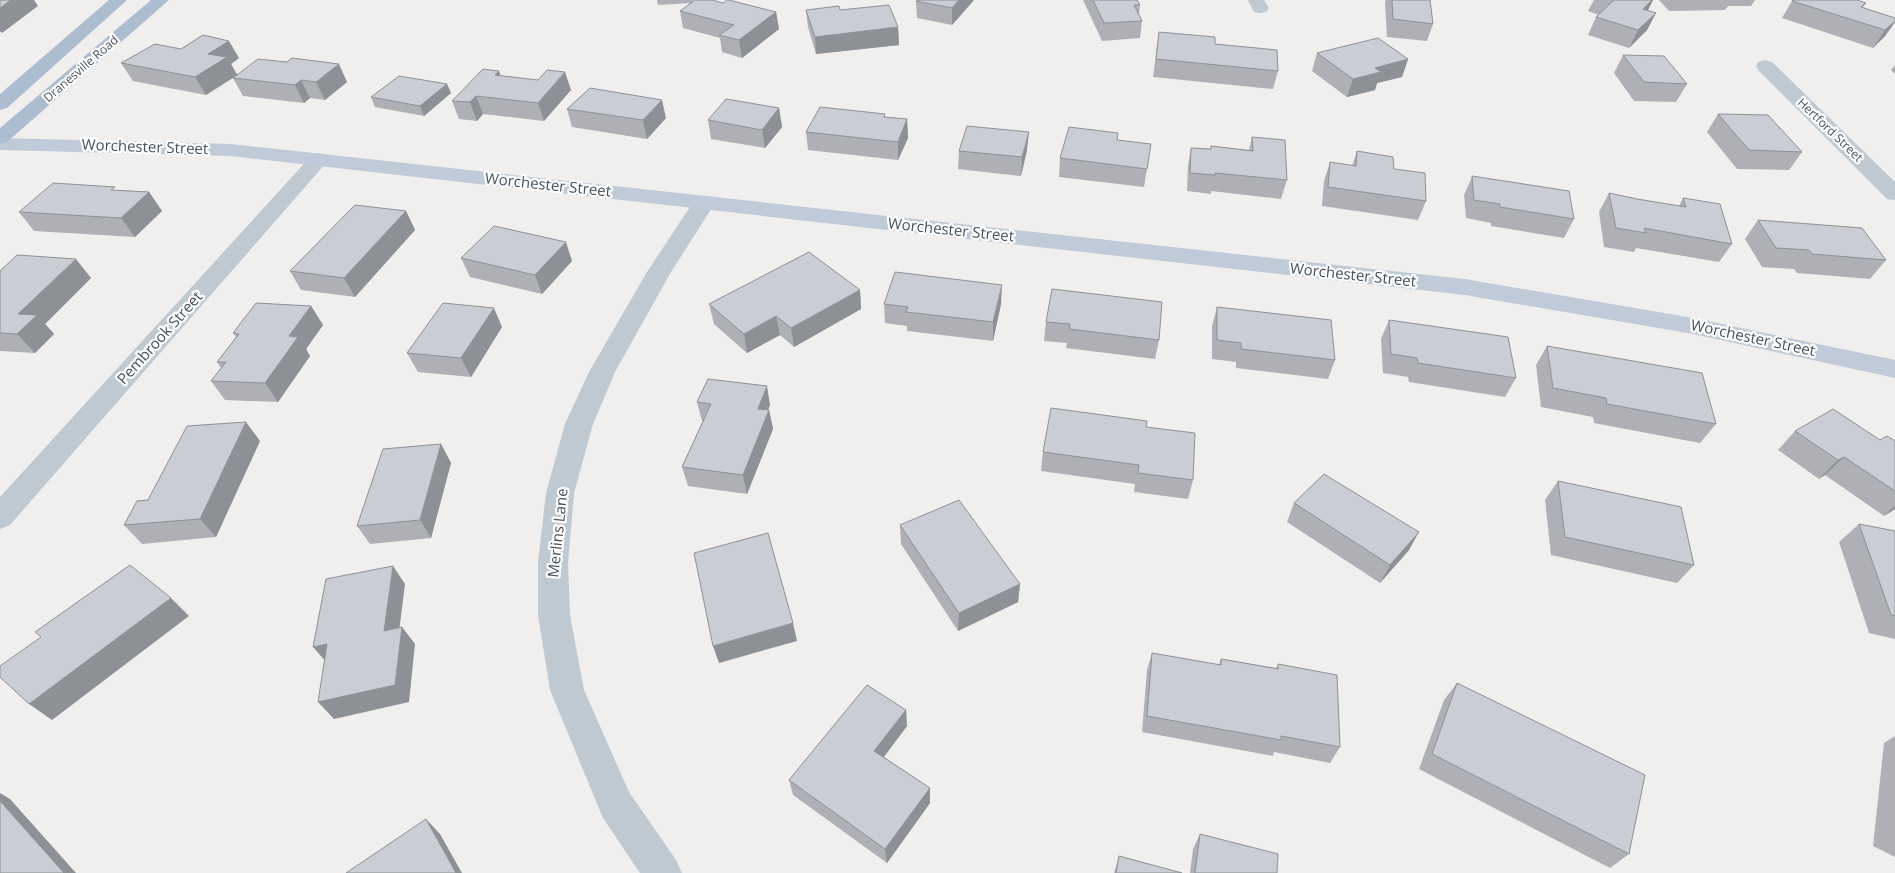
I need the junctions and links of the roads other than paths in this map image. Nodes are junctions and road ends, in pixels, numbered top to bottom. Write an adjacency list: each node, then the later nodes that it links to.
1 (119, 0): 4 (main road, Dranesville Road)
2 (161, 0): 5 (main road, Dranesville Road)
3 (1765, 66): 8 (street, Hertford Street)
4 (0, 104)
5 (0, 138)
6 (0, 144): 7 (street, Worchester Street)
7 (319, 159): 9 (street, Worchester Street); 11 (street, Pembrook Street)
8 (1895, 194)
9 (704, 202): 10 (street, Worchester Street); 12 (street, Merlins Lane)
10 (1895, 369)
11 (0, 518)
12 (663, 873)

